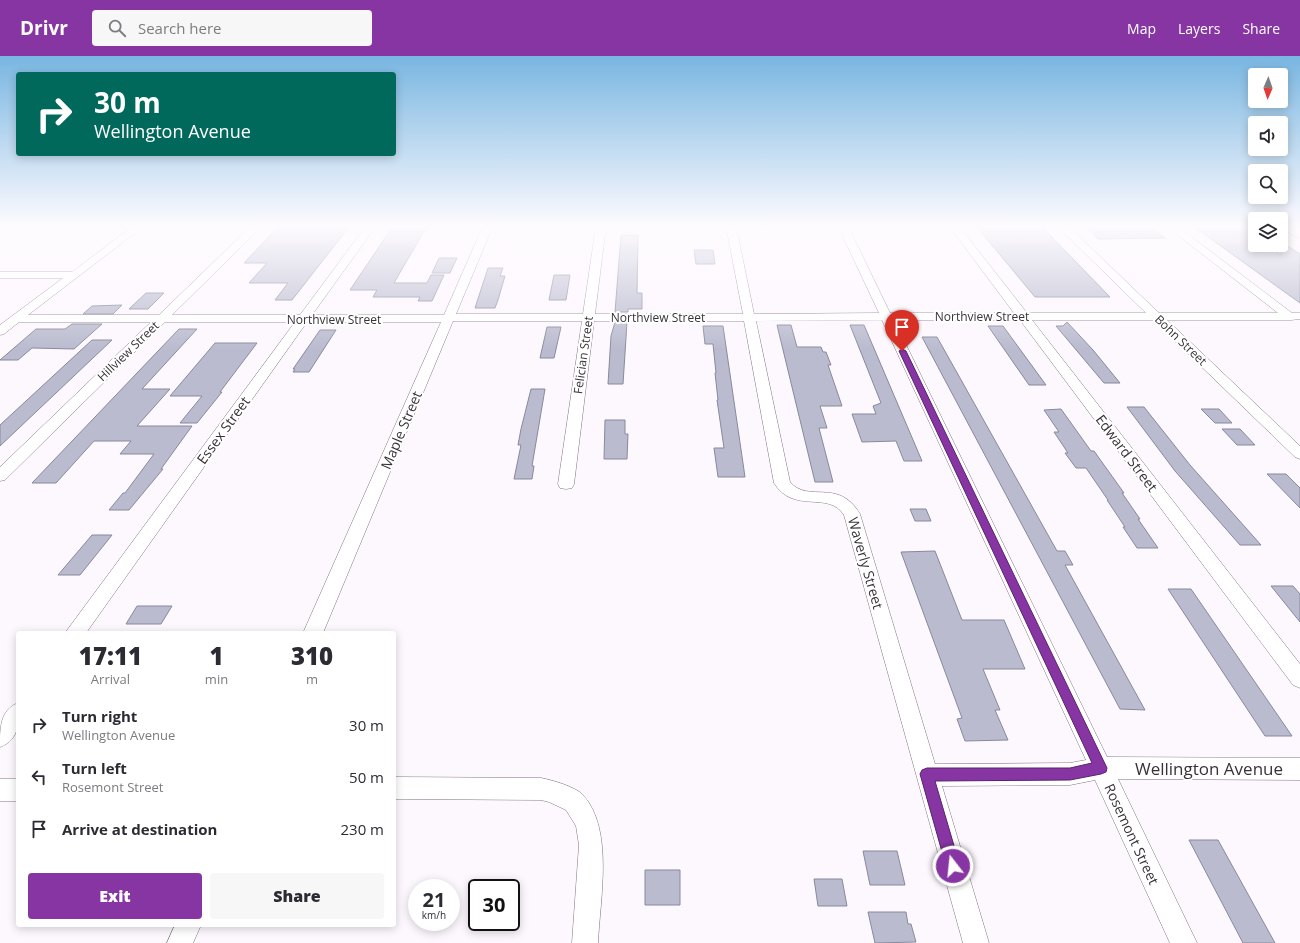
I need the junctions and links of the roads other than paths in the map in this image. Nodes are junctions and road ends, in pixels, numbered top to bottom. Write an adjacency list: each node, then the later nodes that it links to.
1 (85, 267): 12 (street)
2 (214, 267): 21 (street, Hillview Street)
3 (341, 267): 22 (street, Essex Street)
4 (470, 267): 19 (street, Maple Street)
5 (595, 267): 17 (street, Felician Street)
6 (739, 267): 18 (street, Waverly Street)
7 (863, 267): 13 (street, Rosemont Street)
8 (986, 267): 14 (street, Edward Street)
9 (1105, 267): 15 (street, Bohn Street)
10 (1228, 267): 16 (street)
11 (0, 275): 12 (street)
12 (75, 275): 20 (street)
13 (886, 316): 14 (street, Northview Street); 18 (street, Northview Street); 33 (street, Rosemont Street)
14 (1023, 316): 15 (street, Northview Street); 30 (street, Edward Street)
15 (1156, 316): 16 (street, Northview Street); 25 (street, Bohn Street)
16 (1294, 316): 23 (street)
17 (588, 317): 18 (street, Northview Street); 19 (street, Northview Street); 27 (street, Felician Street)
18 (748, 317): 35 (street, Waverly Street)
19 (448, 318): 22 (street, Northview Street); 29 (street, Maple Street)
20 (16, 319): 21 (street, Northview Street); 24 (street)
21 (161, 319): 22 (street, Northview Street); 26 (street, Hillview Street)
22 (303, 319): 28 (street, Essex Street)
23 (1300, 324)
24 (0, 331)
25 (1300, 454)
26 (0, 476)
27 (566, 484)
28 (76, 631)
29 (314, 631)
30 (1300, 679)
31 (16, 715): 32 (street)
32 (0, 736)
33 (1101, 768): 34 (street, Wellington Avenue); 35 (street, Wellington Avenue); 43 (street, Rosemont Street)
34 (1300, 768)
35 (927, 774): 42 (street, Waverly Street)
36 (396, 788): 41 (street)
37 (0, 790): 38 (street)
38 (16, 790)
39 (187, 927): 40 (street)
40 (180, 943)
41 (585, 943)
42 (976, 943)
43 (1184, 943)

